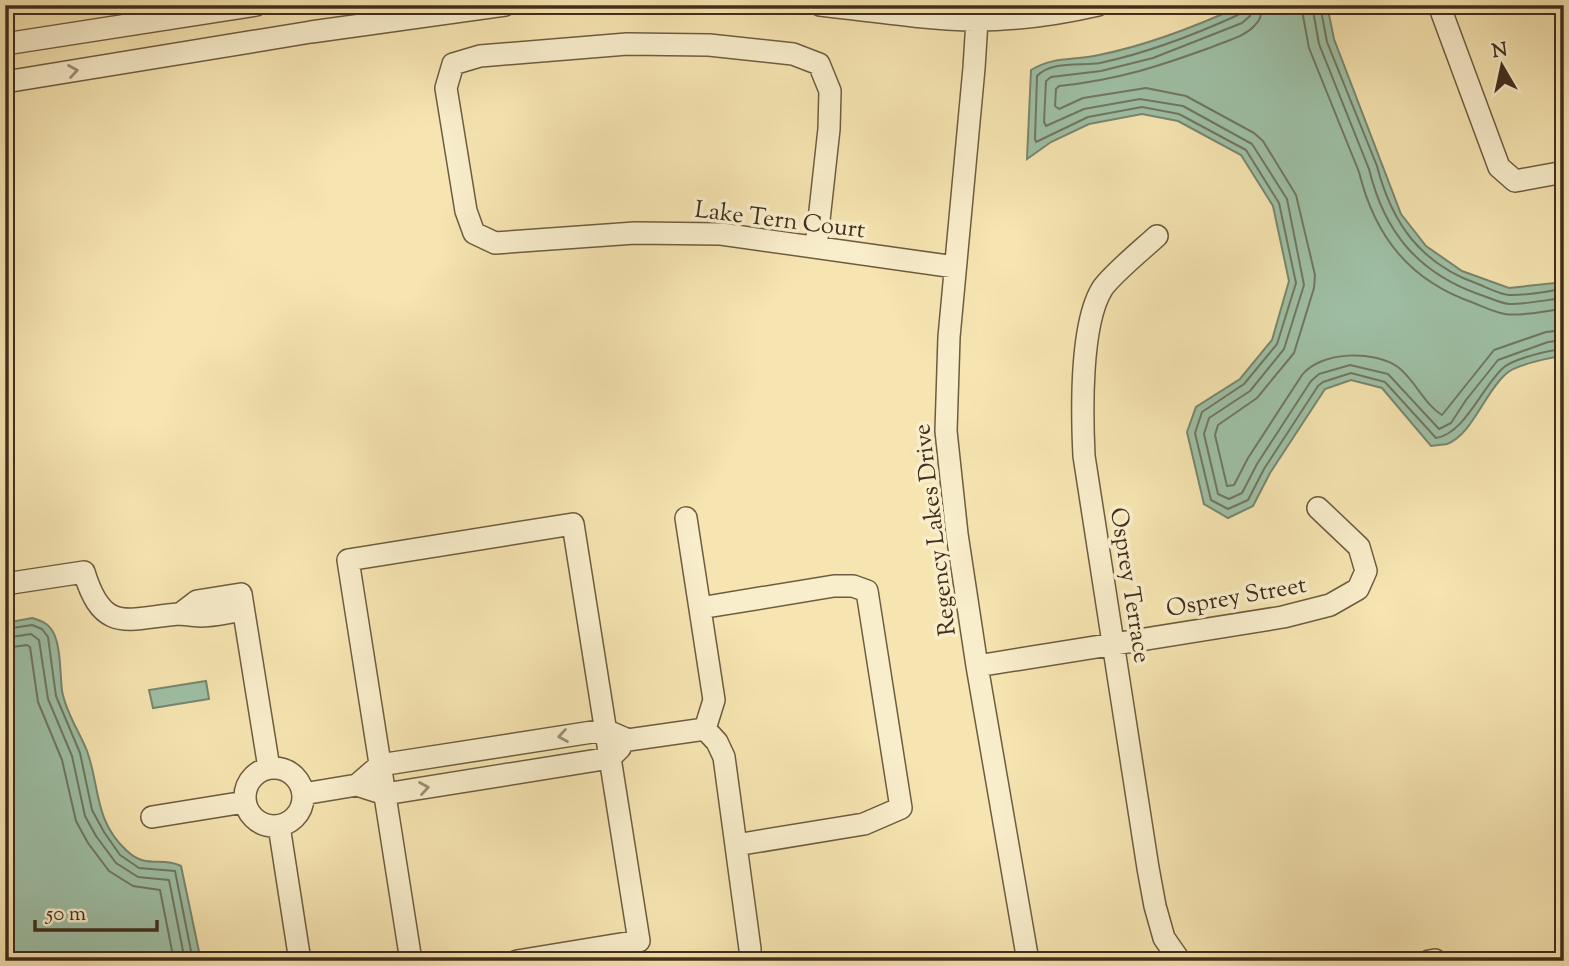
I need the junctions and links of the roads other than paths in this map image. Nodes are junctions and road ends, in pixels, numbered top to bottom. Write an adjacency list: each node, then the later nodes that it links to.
1 (256, 5): 7 (street)
2 (505, 5): 8 (street, one-way to 2)
3 (820, 5): 6 (street)
4 (1098, 5): 6 (street)
5 (1438, 5): 9 (street)
6 (977, 13): 12 (street, Regency Lakes Drive)
7 (5, 44)
8 (5, 82)
9 (1564, 172)
10 (1157, 236): 17 (street, Osprey Terrace)
11 (816, 247): 11 (street, Lake Tern Court); 12 (street, Lake Tern Court)
12 (955, 267): 18 (street, Regency Lakes Drive)
13 (1318, 508): 17 (street, Osprey Street)
14 (686, 518): 16 (street)
15 (5, 584): 24 (street)
16 (700, 608): 19 (street); 31 (street)
17 (1114, 644): 18 (street, Osprey Street); 38 (street, Osprey Terrace)
18 (977, 666): 37 (street, Regency Lakes Drive)
19 (705, 729): 21 (street); 31 (street)
20 (606, 730): 21 (street); 22 (street); 23 (street, one-way to 23); 23 (street)
21 (628, 740): 22 (street)
22 (610, 758): 27 (street, one-way to 22); 36 (street)
23 (380, 765): 25 (street); 27 (street)
24 (269, 768): 26 (street); 28 (street)
25 (357, 785): 26 (street); 27 (street)
26 (303, 794): 30 (street)
27 (385, 794): 35 (street)
28 (244, 802): 29 (street); 30 (street)
29 (152, 817)
30 (279, 825): 34 (street)
31 (736, 845): 32 (street)
32 (750, 955)
33 (1435, 960): 39 (street)
34 (300, 961)
35 (411, 961)
36 (517, 961)
37 (1028, 961)
38 (1180, 961)
39 (1429, 961)

